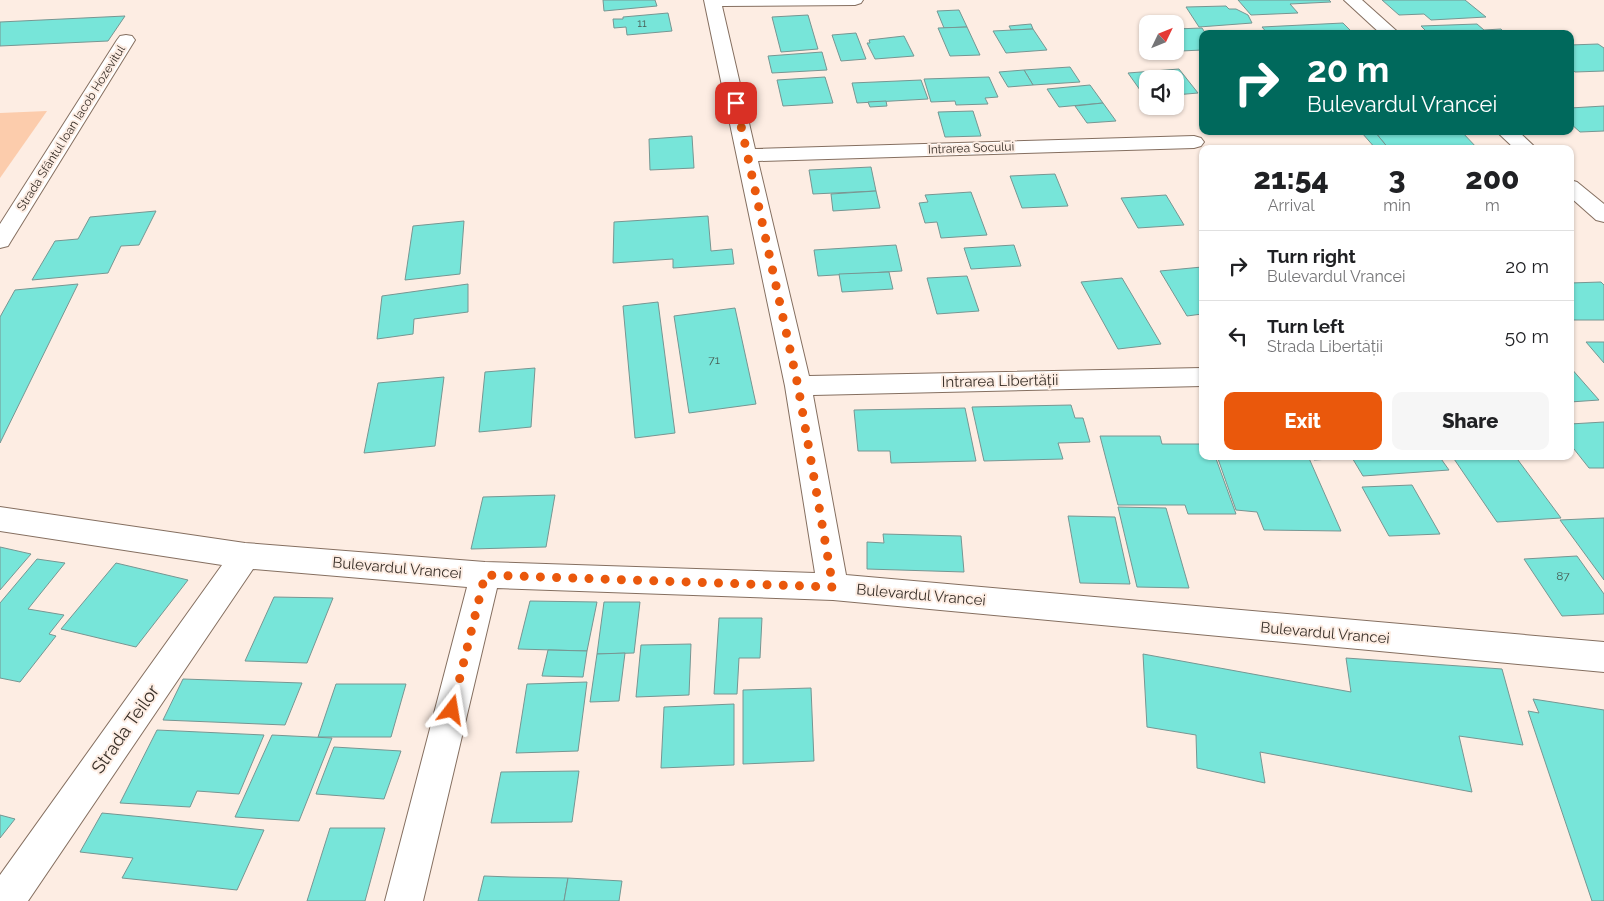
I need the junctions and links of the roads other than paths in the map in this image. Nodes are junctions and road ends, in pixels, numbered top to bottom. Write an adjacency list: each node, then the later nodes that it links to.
1 (855, 0): 3 (street)
2 (1352, 0): 4 (street)
3 (712, 1): 9 (street)
4 (1387, 30)
5 (126, 40): 12 (street, Strada Sfântul Ioan Iacob Hozevitul)
6 (1511, 135): 8 (street)
7 (1194, 142): 9 (street, Intrarea Socului)
8 (1522, 145)
9 (748, 155): 14 (street)
10 (1574, 189): 11 (street)
11 (1604, 215)
12 (0, 241)
13 (1199, 376): 14 (street, Intrarea Libertății)
14 (798, 386): 18 (street)
15 (0, 519): 16 (street, Bulevardul Vrancei)
16 (245, 556): 17 (street, Bulevardul Vrancei); 20 (street, Strada Teilor)
17 (485, 575): 18 (street, Bulevardul Vrancei); 21 (street)
18 (833, 587): 19 (street, Bulevardul Vrancei)
19 (1604, 657)
20 (5, 901)
21 (404, 901)

